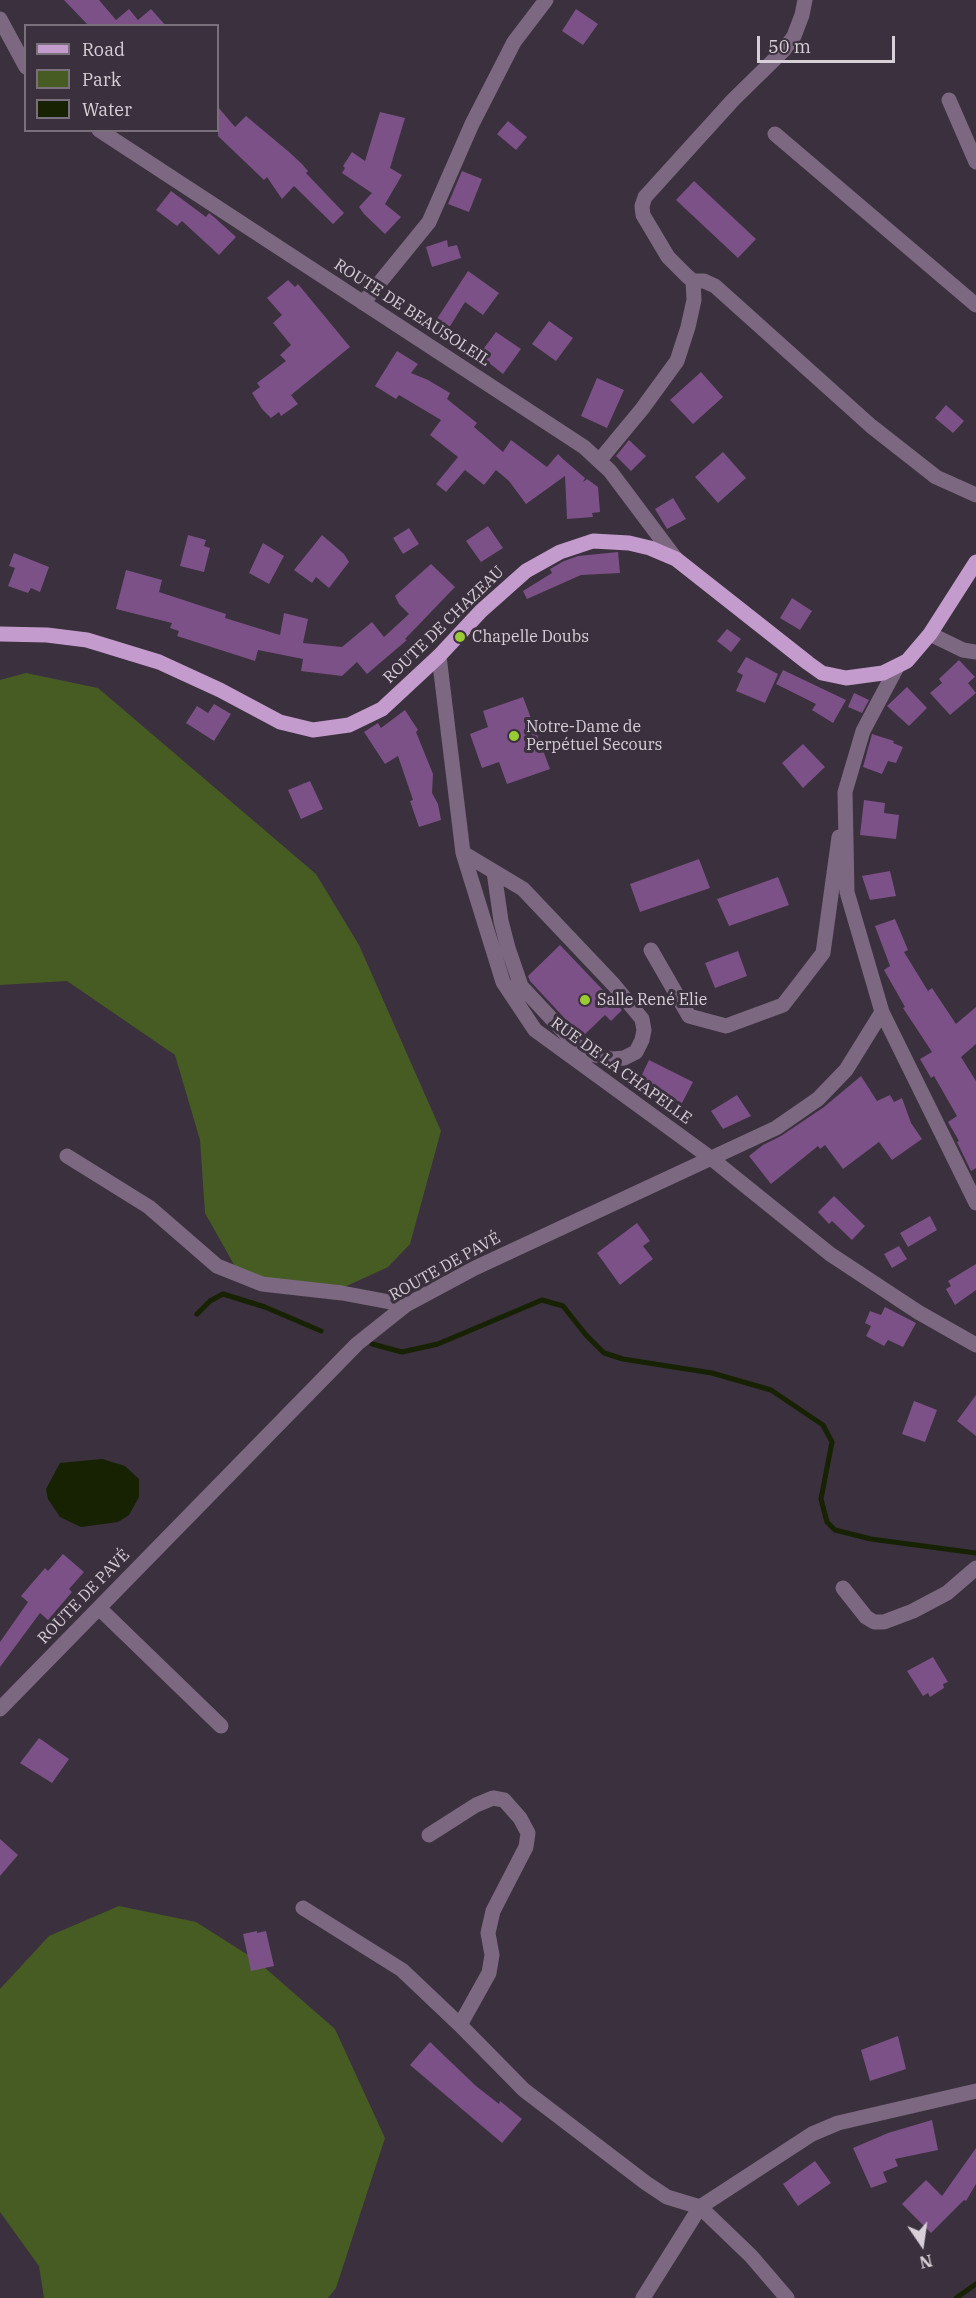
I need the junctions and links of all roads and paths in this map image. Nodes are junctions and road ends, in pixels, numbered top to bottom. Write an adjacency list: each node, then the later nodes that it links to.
1 (546, 0): 10 (street)
2 (805, 0): 9 (street)
3 (0, 19): 4 (street)
4 (24, 63)
5 (949, 100): 8 (street)
6 (102, 132): 10 (street, ROUTE DE BEAUSOLEIL)
7 (775, 134): 11 (street)
8 (976, 162)
9 (693, 281): 12 (street); 13 (street)
10 (363, 303): 12 (street, ROUTE DE BEAUSOLEIL)
11 (976, 305)
12 (599, 461): 14 (street, ROUTE DE BEAUSOLEIL)
13 (976, 495)
14 (676, 559): 19 (main road, ROUTE DE CHAZEAU); 20 (main road, ROUTE DE CHAZEAU)
15 (976, 562): 17 (main road, ROUTE DE CHAZEAU)
16 (0, 634): 19 (main road, ROUTE DE CHAZEAU)
17 (930, 634): 18 (street); 20 (main road, ROUTE DE CHAZEAU)
18 (976, 652)
19 (439, 656): 22 (street, RUE DE LA CHAPELLE)
20 (897, 667): 21 (street)
21 (845, 792): 24 (street); 25 (street)
22 (463, 853): 23 (street); 27 (street, RUE DE LA CHAPELLE)
23 (494, 872): 23 (street)
24 (651, 950)
25 (882, 1012): 27 (street, ROUTE DE PAVÉ); 28 (street)
26 (67, 1156): 29 (street)
27 (712, 1159): 29 (street, ROUTE DE PAVÉ); 30 (street, RUE DE LA CHAPELLE)
28 (976, 1203)
29 (406, 1305): 33 (street, ROUTE DE PAVÉ)
30 (976, 1345)
31 (976, 1568): 32 (street)
32 (843, 1588)
33 (99, 1608): 34 (street, ROUTE DE PAVÉ); 35 (street)
34 (0, 1709)
35 (221, 1726)
36 (429, 1835): 38 (street)
37 (303, 1908): 38 (street)
38 (460, 2025): 40 (street)
39 (974, 2090): 40 (street)
40 (700, 2207): 41 (street); 42 (street)
41 (643, 2298)
42 (787, 2298)

